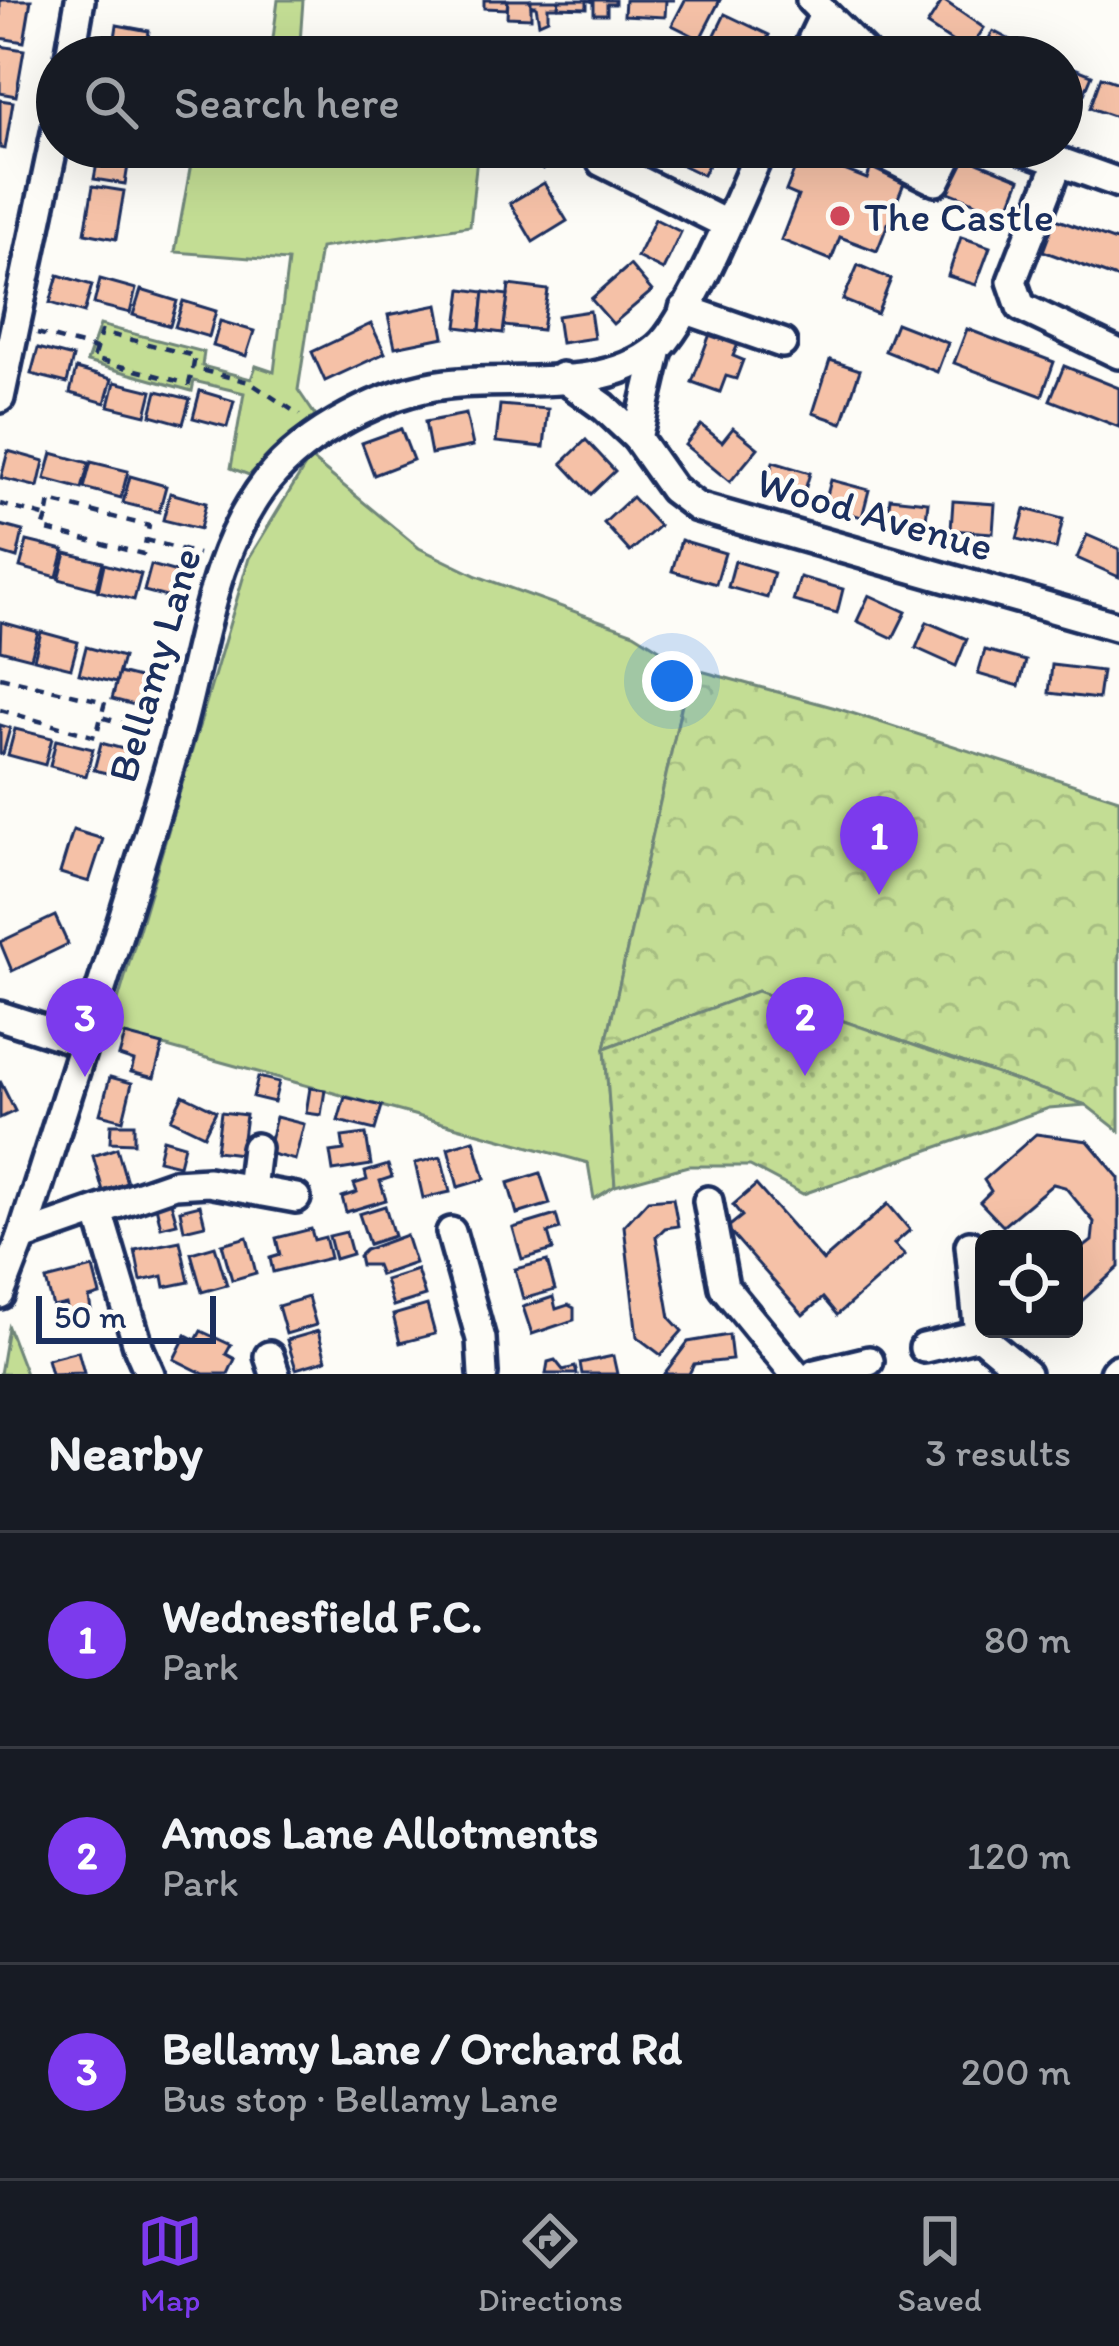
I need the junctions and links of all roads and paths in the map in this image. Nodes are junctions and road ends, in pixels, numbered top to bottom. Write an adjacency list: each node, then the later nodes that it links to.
1 (80, 0): 3 (street)
2 (817, 8): 4 (street)
3 (74, 36)
4 (846, 36)
5 (49, 168): 15 (street)
6 (606, 168): 13 (street)
7 (752, 168): 13 (street)
8 (910, 168): 9 (street)
9 (942, 168)
10 (1056, 168): 19 (street)
11 (1073, 168): 12 (street)
12 (1119, 183)
13 (726, 224): 14 (street)
14 (684, 309): 16 (street); 18 (street)
15 (17, 328): 17 (path); 22 (street)
16 (782, 343)
17 (96, 349): 20 (path); 20 (path)
18 (658, 349): 21 (street, Bellamy Lane); 24 (street)
19 (1119, 354)
20 (193, 368): 23 (path)
21 (562, 377): 23 (street, Bellamy Lane); 24 (street, Wood Avenue)
22 (0, 398)
23 (324, 431): 28 (street, Bellamy Lane)
24 (637, 438): 29 (street, Wood Avenue)
25 (0, 504): 26 (path)
26 (47, 517): 27 (path); 27 (path)
27 (146, 540): 28 (path)
28 (222, 561): 33 (street, Bellamy Lane)
29 (1119, 627)
30 (0, 677): 32 (path)
31 (0, 710): 32 (path)
32 (101, 718): 33 (path)
33 (178, 740): 35 (street, Bellamy Lane)
34 (0, 1016): 35 (street)
35 (84, 1043): 42 (street, Bellamy Lane)
36 (256, 1148): 37 (street)
37 (250, 1190): 38 (street); 40 (street)
38 (296, 1198)
39 (708, 1201): 52 (street)
40 (98, 1211): 42 (street); 50 (street)
41 (451, 1232): 51 (street)
42 (22, 1237): 44 (street, Bellamy Lane)
43 (970, 1245): 45 (street)
44 (0, 1294)
45 (975, 1295)
46 (975, 1336): 48 (street)
47 (983, 1338): 54 (street)
48 (923, 1348)
49 (869, 1361): 53 (street)
50 (150, 1374)
51 (483, 1374)
52 (795, 1374)
53 (815, 1374)
54 (1026, 1374)

